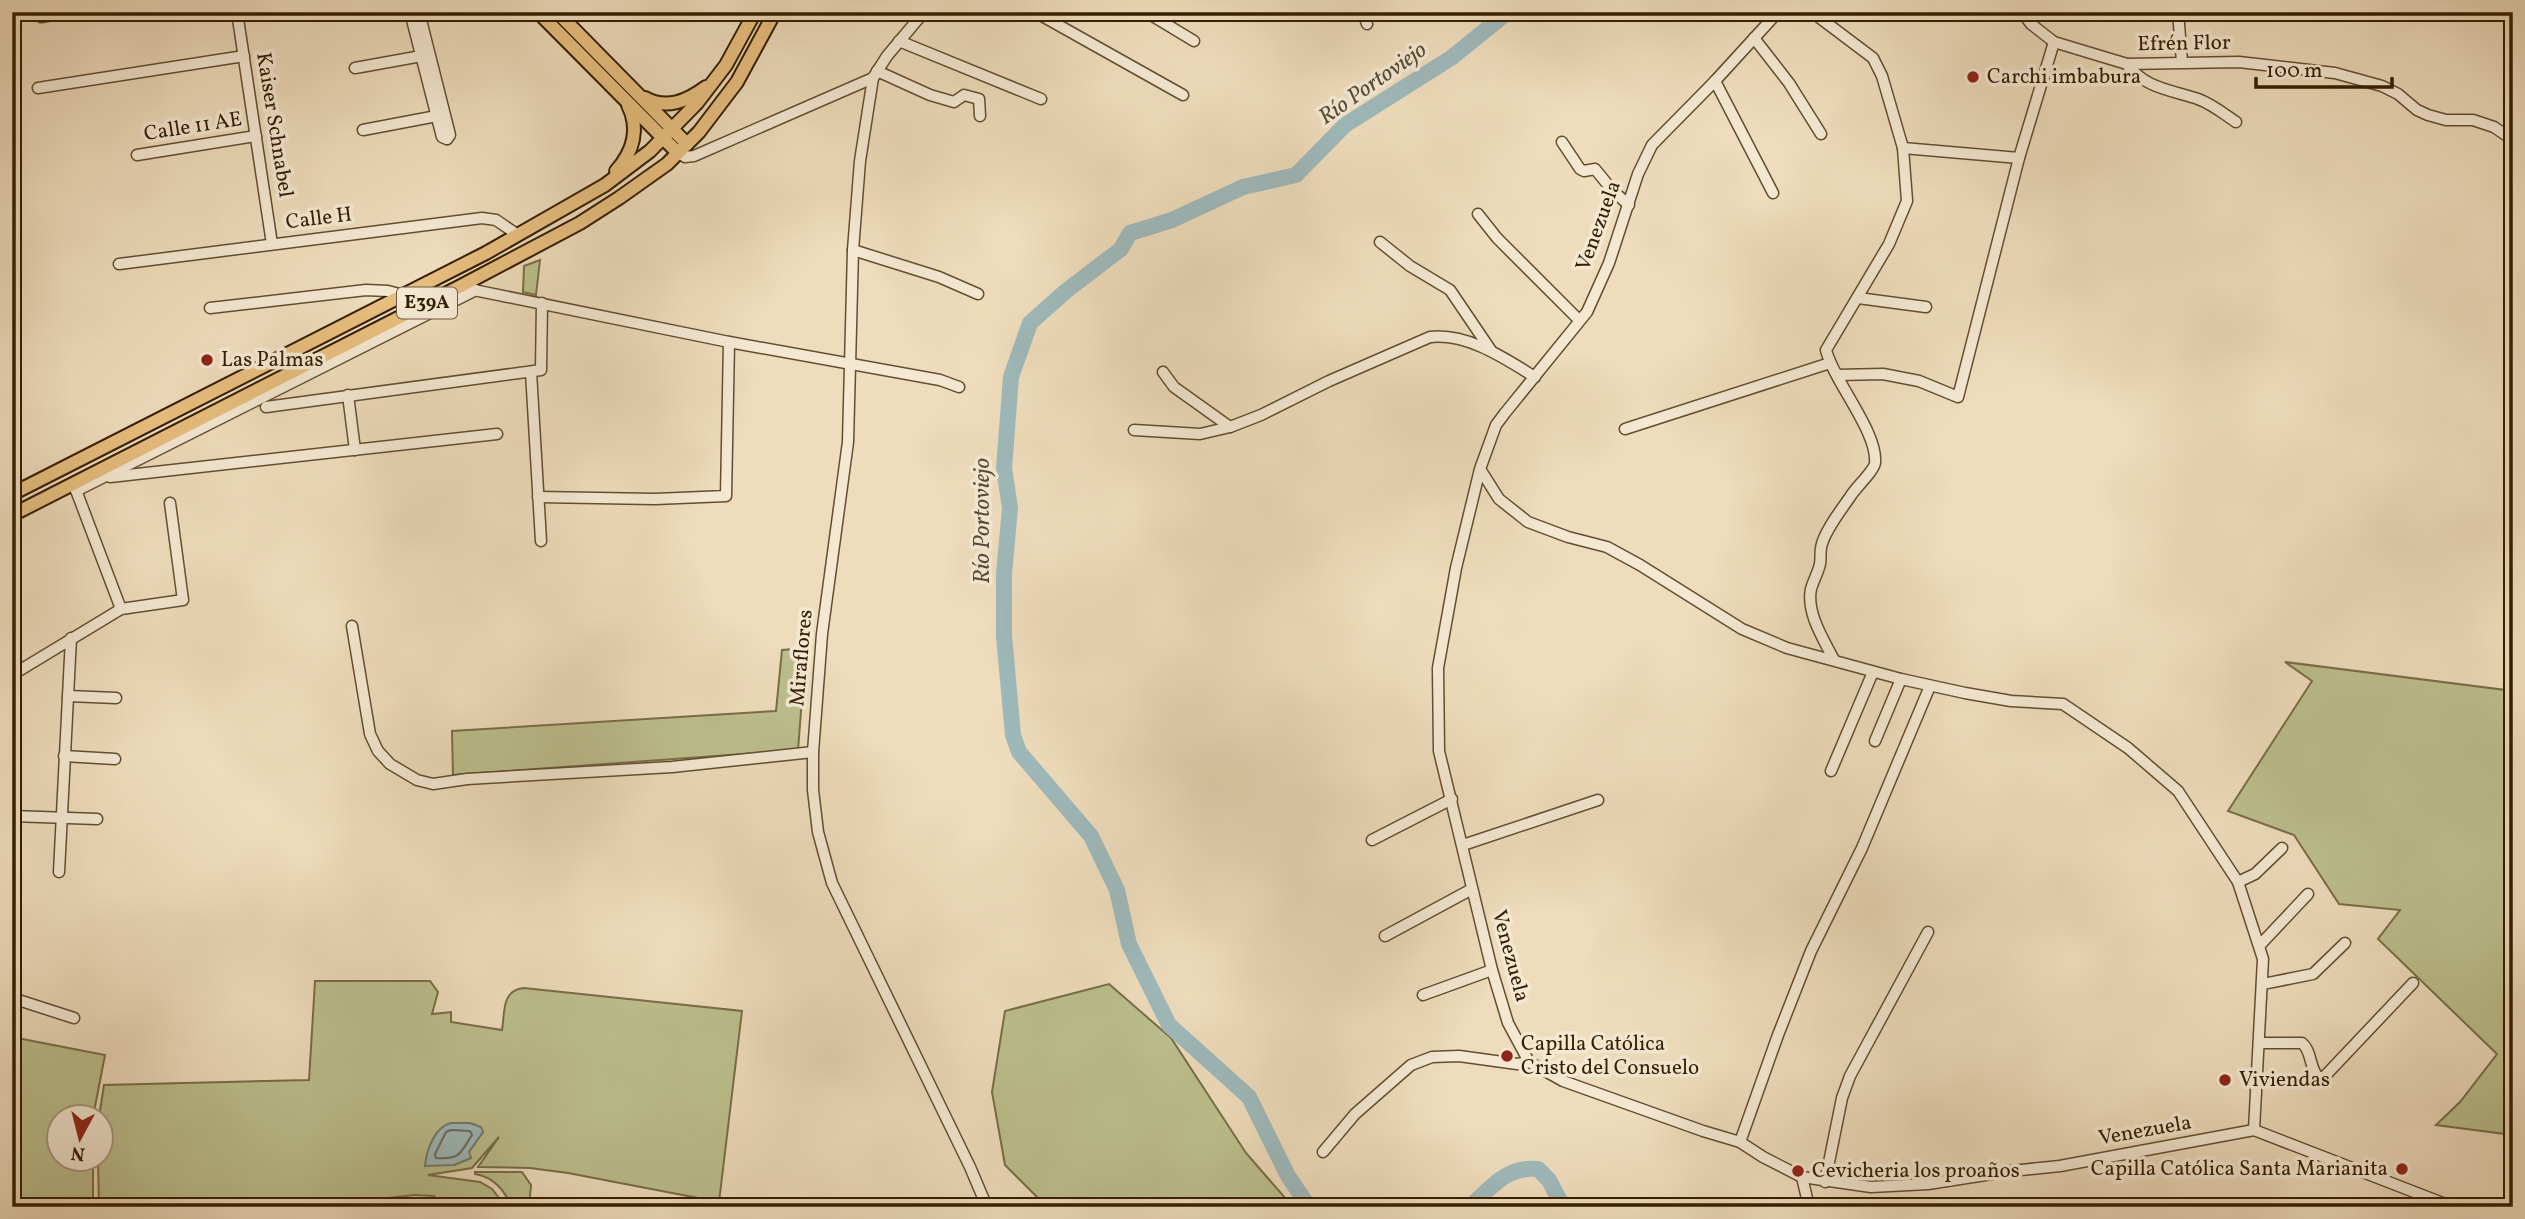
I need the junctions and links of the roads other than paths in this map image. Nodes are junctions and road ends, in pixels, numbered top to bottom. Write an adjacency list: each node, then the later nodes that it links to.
1 (70, 12): 17 (street)
2 (237, 12): 24 (street, Kaiser Schnabel)
3 (410, 12): 23 (street)
4 (418, 12): 23 (street)
5 (538, 12): 33 (main road)
6 (557, 12): 33 (main road)
7 (755, 12): 29 (main road, E39A)
8 (775, 12): 44 (main road, E39A)
9 (924, 12): 20 (street)
10 (1035, 12): 32 (street)
11 (1146, 12): 21 (street)
12 (1363, 12): 18 (street)
13 (1778, 12): 19 (street, Venezuela)
14 (1812, 12): 43 (street)
15 (2022, 12): 22 (street, Efrén Flor)
16 (2178, 12): 25 (street)
17 (41, 17)
18 (1367, 24)
19 (1754, 38): 30 (street, Venezuela); 39 (street)
20 (899, 41): 28 (street); 34 (street)
21 (1194, 41)
22 (2054, 42): 26 (street, Efrén Flor); 46 (street)
23 (425, 55): 27 (street); 37 (street)
24 (244, 57): 31 (street); 40 (street, Kaiser Schnabel)
25 (2182, 62): 26 (street, Efrén Flor); 41 (street, Efrén Flor)
26 (2127, 64): 36 (street)
27 (355, 68)
28 (875, 74): 35 (street); 44 (street); 54 (street, Miraflores)
29 (719, 75): 33 (main road); 38 (main road, E39A)
30 (1715, 81): 47 (street); 49 (street, Venezuela)
31 (38, 88)
32 (1183, 95)
33 (630, 96): 38 (main road); 48 (main road)
34 (1041, 99)
35 (980, 116)
36 (2236, 122)
37 (363, 130)
38 (669, 134): 44 (main road); 48 (main road, E39A)
39 (1821, 134)
40 (256, 136): 45 (street, Calle 11 AE); 53 (street, Kaiser Schnabel)
41 (2513, 140)
42 (1562, 142): 49 (street)
43 (1903, 148): 46 (street); 61 (street)
44 (683, 149): 56 (main road, E39A)
45 (137, 155)
46 (2019, 158): 73 (street)
47 (1773, 193)
48 (590, 194): 51 (main road, E39A)
49 (1629, 205): 66 (street, Venezuela)
50 (1478, 214): 66 (street)
51 (518, 235): 53 (street, Calle H); 60 (main road, E39A)
52 (1380, 242): 68 (street)
53 (272, 244): 55 (street, Calle H)
54 (853, 250): 59 (street); 69 (street, Miraflores)
55 (119, 264)
56 (459, 287): 58 (street); 75 (main road, E39A)
57 (366, 290): 60 (street); 64 (street); 65 (street)
58 (476, 290): 62 (street); 75 (street)
59 (978, 294)
60 (403, 295): 65 (main road, E39A)
61 (1858, 298): 63 (street); 70 (street)
62 (541, 303): 67 (street); 71 (street)
63 (1926, 307)
64 (211, 308)
65 (374, 310): 88 (main road, E39A)
66 (1579, 320): 74 (street, Venezuela)
67 (729, 342): 69 (street); 89 (street)
68 (1490, 349): 74 (street); 80 (street)
69 (849, 363): 76 (street); 105 (street, Miraflores)
70 (1830, 363): 73 (street); 81 (street)
71 (531, 372): 77 (street); 89 (street)
72 (1163, 372): 80 (street)
73 (1836, 375): 96 (street)
74 (1535, 377): 85 (street, Venezuela)
75 (280, 384): 78 (street); 86 (street); 87 (main road, E39A)
76 (959, 387)
77 (348, 395): 78 (street); 84 (street)
78 (292, 403): 79 (street)
79 (265, 407)
80 (1230, 427): 82 (street)
81 (1625, 429)
82 (1134, 430)
83 (497, 434): 84 (street)
84 (355, 450): 86 (street)
85 (1480, 469): 96 (street); 111 (street, Venezuela)
86 (102, 478): 87 (street)
87 (77, 484): 91 (main road, E39A); 93 (street)
88 (12, 494)
89 (538, 497): 92 (street)
90 (170, 503): 93 (street)
91 (12, 515)
92 (541, 541)
93 (121, 609): 95 (street)
94 (352, 626): 105 (street)
95 (71, 638): 98 (street); 102 (street)
96 (1834, 660): 97 (street)
97 (1873, 672): 99 (street); 108 (street)
98 (12, 675)
99 (1901, 679): 100 (street); 104 (street)
100 (1930, 686): 120 (street); 136 (street)
101 (12, 694): 109 (street)
102 (68, 696): 103 (street); 106 (street)
103 (116, 698)
104 (1875, 741)
105 (813, 752): 140 (street, Miraflores)
106 (64, 756): 107 (street); 114 (street)
107 (115, 759)
108 (1831, 771)
109 (12, 785): 110 (street)
110 (12, 791)
111 (1452, 799): 116 (street); 117 (street, Venezuela)
112 (1598, 800): 117 (street)
113 (12, 816): 114 (street)
114 (61, 819): 115 (street); 119 (street)
115 (97, 819)
116 (1372, 840)
117 (1463, 845): 121 (street, Venezuela)
118 (2283, 848): 120 (street)
119 (59, 872)
120 (2238, 882): 126 (street)
121 (1472, 890): 124 (street); 127 (street, Venezuela)
122 (2308, 894): 126 (street)
123 (1928, 932): 139 (street)
124 (1385, 936)
125 (2345, 943): 129 (street)
126 (2260, 945): 129 (street)
127 (1492, 970): 130 (street); 134 (street, Venezuela)
128 (2413, 983): 133 (street)
129 (2263, 984): 133 (street)
130 (1423, 995)
131 (12, 998): 132 (street)
132 (74, 1018)
133 (2260, 1043): 135 (street)
134 (1529, 1062): 136 (street, Venezuela); 137 (street)
135 (2254, 1130): 139 (street, Venezuela); 143 (street)
136 (1741, 1142): 138 (street, Venezuela)
137 (1323, 1152)
138 (1802, 1177): 139 (street, Venezuela); 142 (street)
139 (1825, 1182)
140 (987, 1206): 141 (street)
141 (1022, 1207)
142 (1809, 1207)
143 (2453, 1207)

